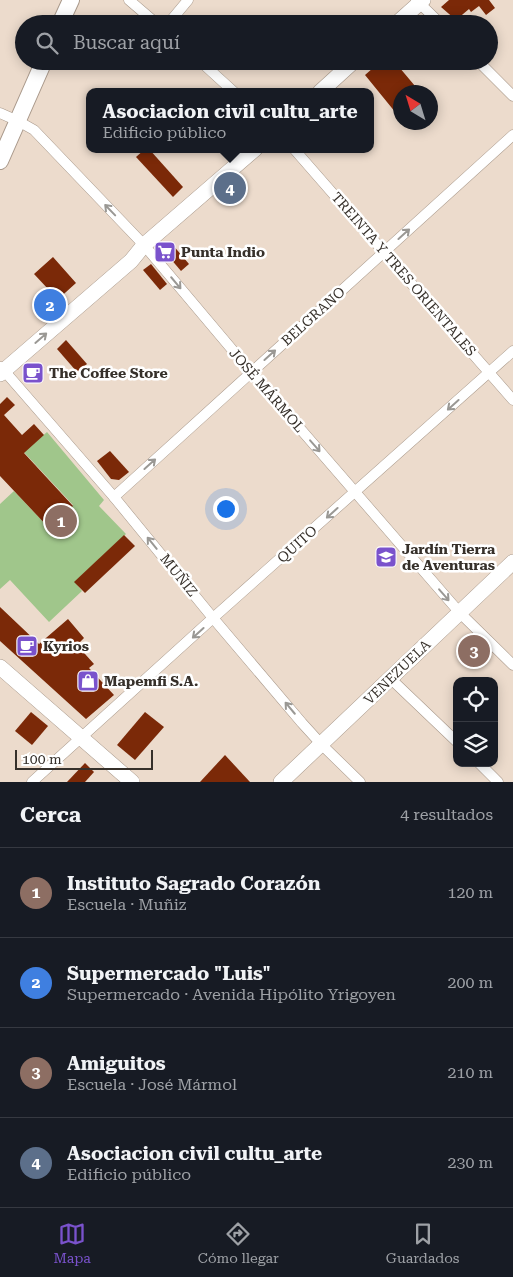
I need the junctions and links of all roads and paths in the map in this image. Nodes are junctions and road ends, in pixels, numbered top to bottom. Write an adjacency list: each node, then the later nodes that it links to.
1 (71, 0): 5 (main road)
2 (129, 0): 6 (street)
3 (188, 0): 7 (street)
4 (419, 1): 8 (main road); 9 (street)
5 (64, 15)
6 (146, 15)
7 (176, 15)
8 (405, 15)
9 (432, 15)
10 (40, 70): 18 (main road)
11 (210, 70): 14 (street)
12 (344, 70): 15 (main road)
13 (487, 70): 16 (street)
14 (230, 88)
15 (324, 88)
16 (513, 96)
17 (0, 113): 18 (street, JOSÉ MÁRMOL)
18 (18, 121): 22 (main road); 23 (street, JOSÉ MÁRMOL, one-way to 18)
19 (513, 135): 24 (street, BELGRANO, one-way to 19)
20 (250, 153): 23 (main road)
21 (298, 153): 24 (street, TREINTA Y TRES ORIENTALES)
22 (0, 161)
23 (144, 245): 26 (main road, one-way to 23); 27 (street, JOSÉ MÁRMOL, one-way to 27)
24 (384, 251): 27 (street, BELGRANO, one-way to 24); 28 (street, TREINTA Y TRES ORIENTALES)
25 (513, 351): 28 (street, QUITO)
26 (1, 370): 31 (street, MUÑIZ)
27 (252, 372): 30 (street, JOSÉ MÁRMOL, one-way to 30); 31 (street, BELGRANO, one-way to 27)
28 (489, 372): 29 (street, TREINTA Y TRES ORIENTALES); 30 (street, QUITO, one-way to 30)
29 (513, 400)
30 (355, 492): 33 (street, JOSÉ MÁRMOL, one-way to 33); 34 (street, QUITO, one-way to 34)
31 (114, 497): 34 (street, MUÑIZ, one-way to 31)
32 (513, 562): 33 (main road, VENEZUELA)
33 (460, 613): 35 (street, JOSÉ MÁRMOL); 37 (main road, VENEZUELA)
34 (213, 618): 38 (street, QUITO, one-way to 38); 40 (street, MUÑIZ, one-way to 34)
35 (513, 664)
36 (0, 667): 38 (main road)
37 (391, 679): 39 (street); 40 (main road, VENEZUELA)
38 (82, 738): 42 (street, QUITO); 43 (main road)
39 (453, 738)
40 (322, 745): 44 (main road, VENEZUELA); 45 (street, MUÑIZ)
41 (483, 767): 46 (street)
42 (32, 782)
43 (132, 782)
44 (281, 782)
45 (360, 782)
46 (498, 782)

